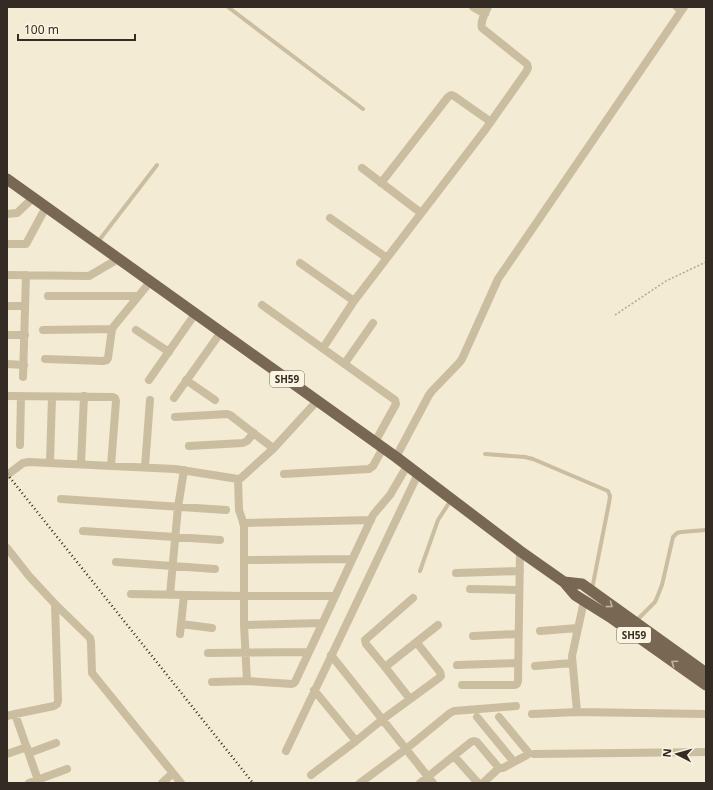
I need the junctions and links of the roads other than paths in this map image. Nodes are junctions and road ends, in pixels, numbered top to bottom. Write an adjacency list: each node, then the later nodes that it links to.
1 (228, 7): 3 (lane)
2 (473, 7): 5 (street)
3 (235, 9): 6 (lane)
4 (679, 9): 63 (street)
5 (486, 10): 7 (street)
6 (363, 109)
7 (491, 122): 11 (street); 14 (street)
8 (156, 164): 17 (lane)
9 (362, 168): 11 (street)
10 (7, 180): 12 (main road, SH59)
11 (381, 183): 14 (street)
12 (33, 198): 13 (main road, SH59); 15 (street)
13 (46, 207): 17 (main road, SH59); 18 (street)
14 (421, 213): 19 (street)
15 (7, 214)
16 (330, 218): 19 (street)
17 (96, 243): 20 (main road, SH59)
18 (7, 244)
19 (387, 258): 27 (street)
20 (118, 259): 23 (street); 24 (main road, SH59)
21 (300, 264): 27 (street)
22 (7, 275): 23 (street)
23 (26, 275): 30 (street)
24 (150, 282): 26 (street); 31 (main road, SH59)
25 (48, 296): 26 (street)
26 (138, 296): 34 (street)
27 (354, 301): 39 (street)
28 (262, 305): 39 (street)
29 (7, 306): 30 (street)
30 (25, 306): 38 (street)
31 (195, 314): 36 (main road, SH59); 40 (street)
32 (373, 322): 42 (street)
33 (43, 330): 34 (street)
34 (112, 330): 41 (street)
35 (136, 330): 40 (street)
36 (220, 332): 47 (street); 55 (main road, SH59)
37 (7, 335): 38 (street)
38 (25, 335): 44 (street)
39 (323, 348): 42 (street)
40 (169, 352): 46 (street)
41 (45, 360)
42 (344, 363): 59 (street)
43 (7, 364): 44 (street)
44 (24, 365): 45 (street)
45 (23, 377)
46 (149, 380)
47 (186, 380): 52 (street); 54 (street)
48 (7, 396): 49 (street)
49 (21, 396): 51 (street); 58 (street)
50 (84, 396): 51 (street); 65 (street); 66 (street)
51 (52, 397): 64 (street)
52 (174, 398)
53 (150, 400): 68 (street)
54 (215, 400)
55 (317, 401): 59 (main road, SH59); 61 (street)
56 (175, 417): 57 (street)
57 (254, 433): 60 (street); 61 (street)
58 (20, 445)
59 (379, 445): 63 (main road, SH59); 70 (street)
60 (190, 446)
61 (274, 448): 73 (street)
62 (485, 454): 97 (lane)
63 (396, 457): 67 (main road, SH59)
64 (50, 462): 65 (street); 72 (street)
65 (81, 464): 66 (street)
66 (111, 466): 68 (street)
67 (407, 466): 71 (main road, SH59); 78 (street)
68 (145, 467): 69 (street)
69 (184, 470): 73 (street); 76 (street)
70 (284, 474)
71 (418, 474): 75 (main road, SH59); 121 (street)
72 (7, 475)
73 (238, 479): 79 (street)
74 (61, 499): 76 (street)
75 (452, 499): 85 (main road, SH59); 91 (lane)
76 (178, 507): 77 (street); 82 (street)
77 (226, 510)
78 (371, 520): 79 (street); 86 (street)
79 (244, 523): 87 (street)
80 (706, 530): 106 (lane)
81 (83, 531): 82 (street)
82 (176, 538): 83 (street); 89 (street)
83 (220, 540)
84 (7, 548): 105 (street)
85 (520, 551): 92 (street); 94 (main road, SH59)
86 (352, 559): 87 (street); 102 (street)
87 (244, 560): 101 (street)
88 (116, 562): 89 (street)
89 (173, 566): 90 (street); 99 (street)
90 (215, 569)
91 (420, 571)
92 (520, 571): 93 (street); 96 (street)
93 (456, 573)
94 (564, 582): 97 (main road, SH59); 104 (main road, SH59)
95 (470, 590): 96 (street)
96 (519, 590): 115 (street)
97 (591, 591): 106 (main road, SH59, one-way to 106)
98 (131, 594): 99 (street)
99 (170, 595): 100 (street)
100 (184, 595): 101 (street); 108 (street)
101 (244, 596): 102 (street); 109 (street)
102 (335, 596): 107 (street)
103 (413, 598): 126 (street)
104 (584, 601): 112 (street); 131 (main road, SH59, one-way to 104)
105 (55, 604): 136 (street); 155 (street)
106 (635, 622): 127 (main road, SH59)
107 (322, 623): 109 (street); 118 (street)
108 (181, 624): 111 (street); 114 (street)
109 (244, 625): 120 (street)
110 (438, 625): 117 (street)
111 (212, 628)
112 (578, 628): 113 (street); 123 (street)
113 (540, 631)
114 (180, 634)
115 (518, 634): 116 (street); 122 (street)
116 (473, 636)
117 (416, 642): 126 (street); 133 (street)
118 (308, 652): 120 (street); 128 (street)
119 (208, 653): 120 (street)
120 (246, 653): 128 (street)
121 (331, 655): 132 (street); 142 (street)
122 (518, 663): 124 (street); 130 (street)
123 (572, 663): 125 (street); 135 (street)
124 (457, 665)
125 (535, 666)
126 (385, 667): 133 (street)
127 (706, 673)
128 (247, 681): 129 (street)
129 (212, 682)
130 (462, 685)
131 (706, 686)
132 (314, 690): 143 (street); 147 (street)
133 (410, 699): 142 (street)
134 (516, 706): 145 (street)
135 (577, 712): 137 (street); 138 (street)
136 (15, 714): 139 (street); 146 (street)
137 (532, 714)
138 (706, 714)
139 (7, 716)
140 (499, 717): 152 (street)
141 (477, 718): 152 (street)
142 (383, 719): 143 (street); 145 (street)
143 (356, 741): 156 (street)
144 (56, 743): 146 (street)
145 (406, 749): 157 (street); 162 (street)
146 (28, 750): 149 (street); 158 (street)
147 (286, 751)
148 (706, 752): 150 (street)
149 (7, 754)
150 (534, 754)
151 (454, 756): 153 (street); 157 (street); 164 (street)
152 (514, 762): 153 (street)
153 (499, 768): 165 (street)
154 (67, 769): 158 (street)
155 (173, 773): 160 (street); 161 (street)
156 (311, 775)
157 (431, 780): 163 (street)
158 (38, 782): 159 (street)
159 (29, 783)
160 (162, 783)
161 (181, 783)
162 (360, 783)
163 (420, 783)
164 (478, 783)
165 (483, 783)

